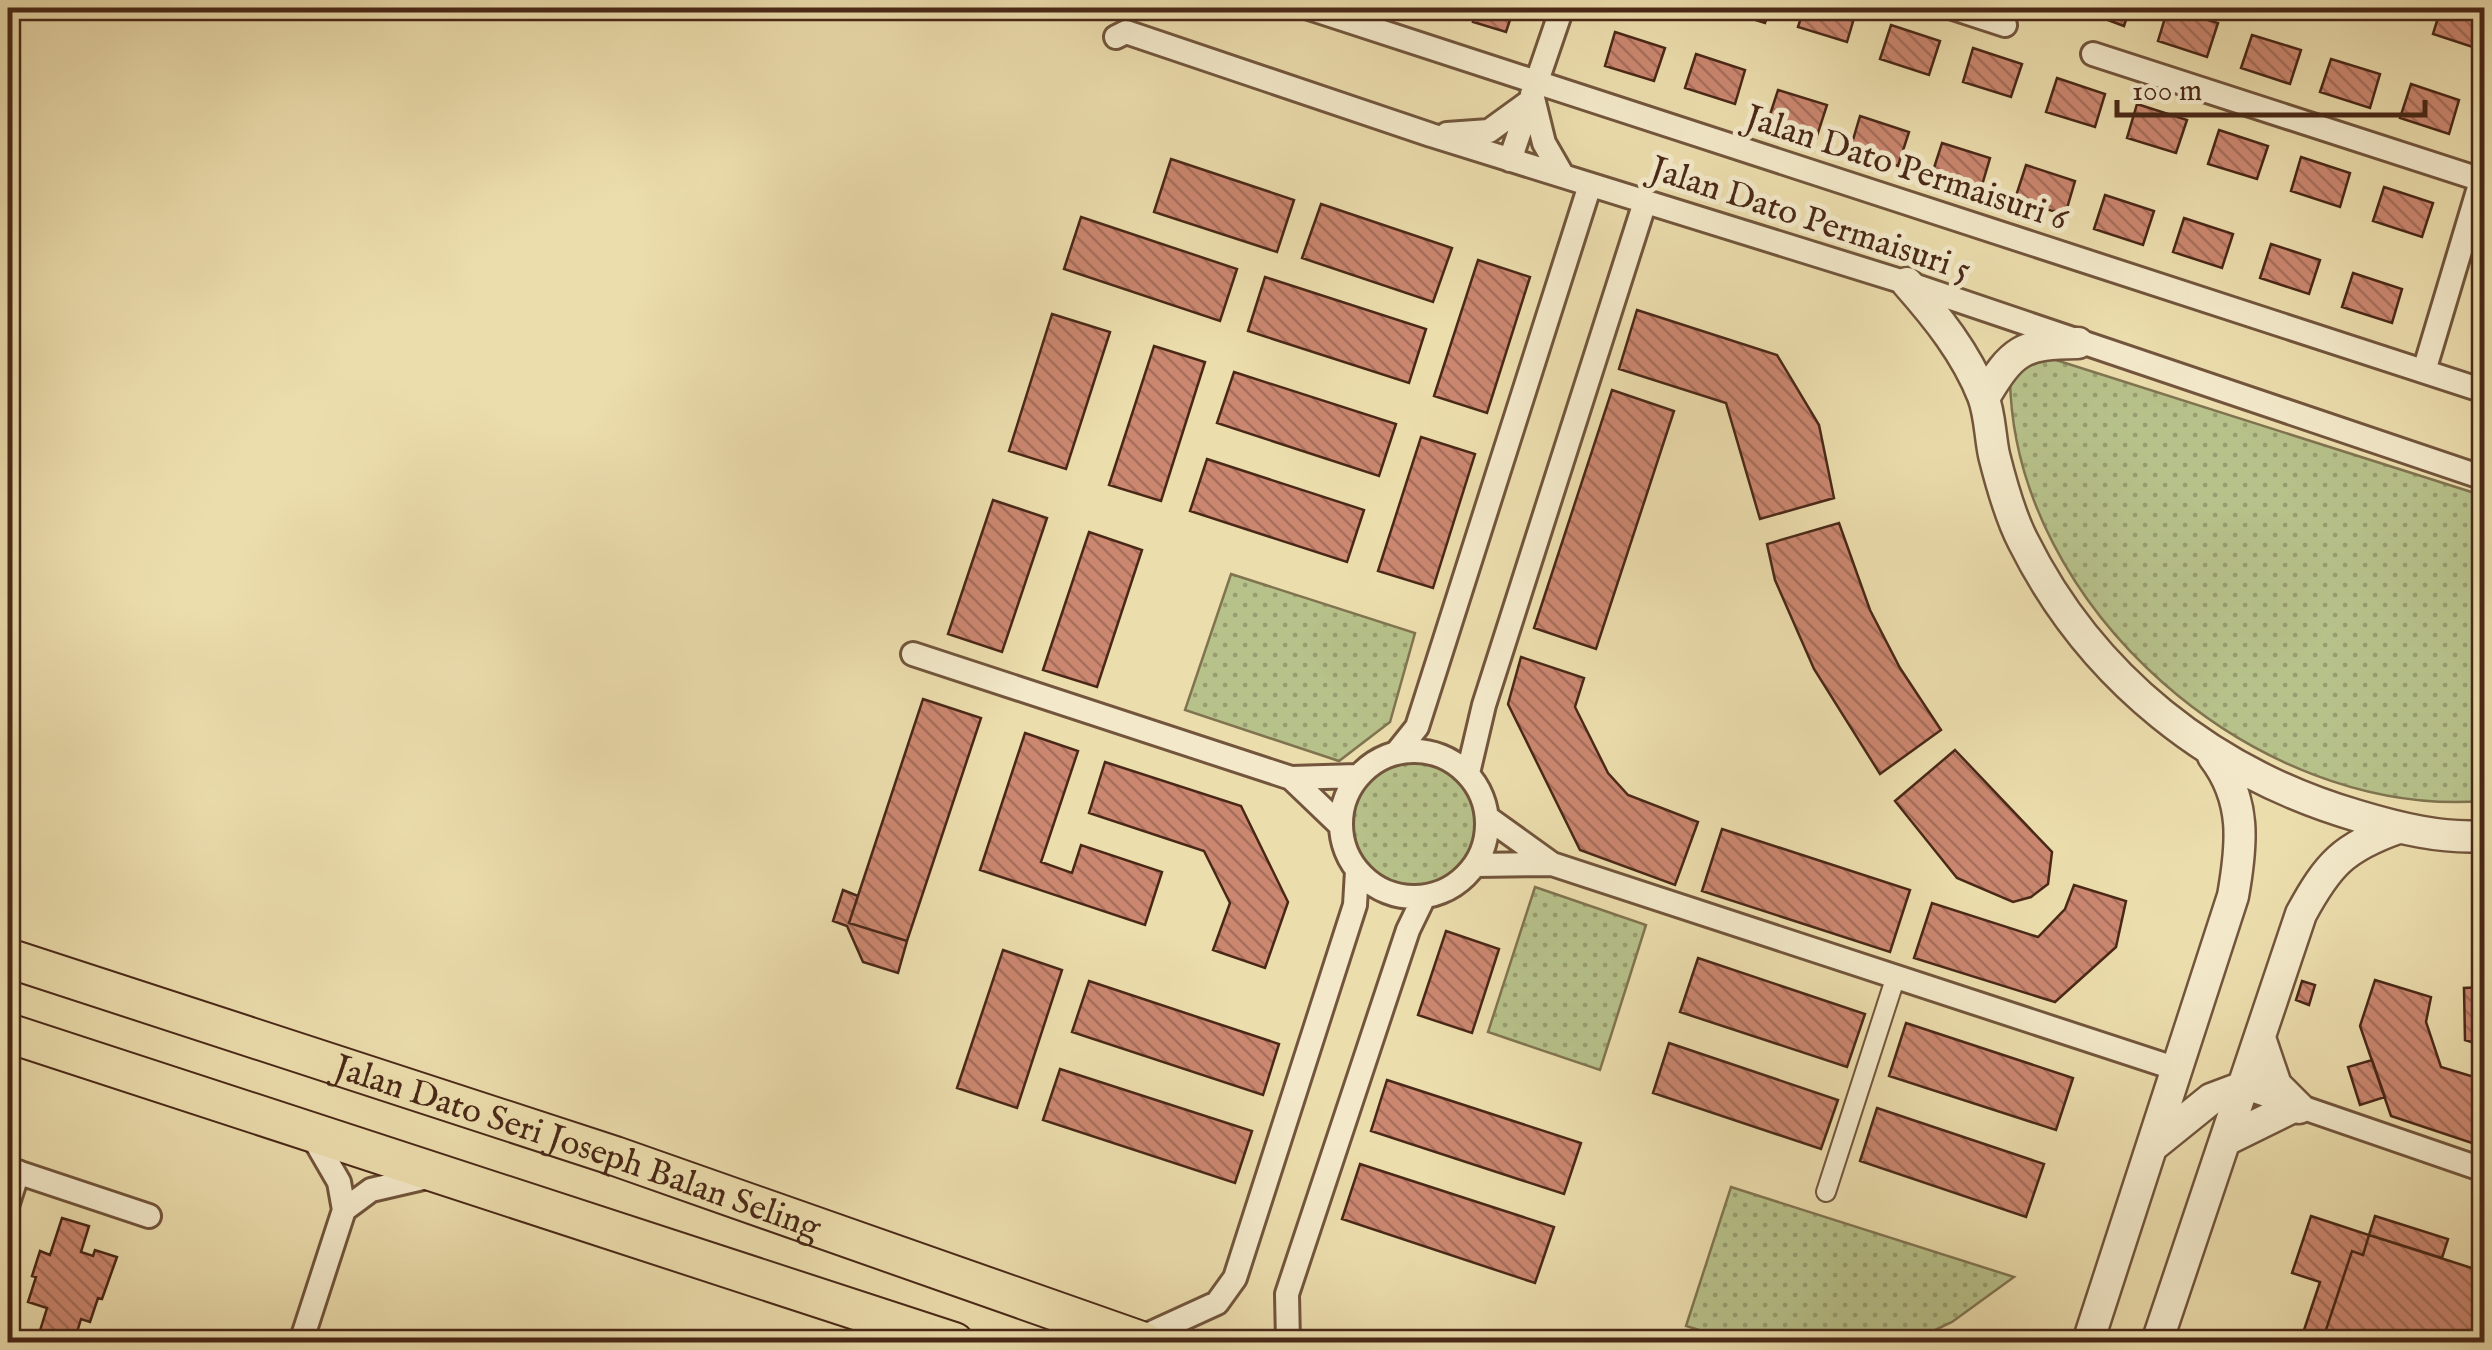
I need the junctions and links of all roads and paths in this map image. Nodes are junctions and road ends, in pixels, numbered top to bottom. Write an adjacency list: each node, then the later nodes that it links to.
1 (1310, 8): 7 (street, Jalan Dato Permaisuri 6)
2 (1562, 8): 7 (street)
3 (1953, 8): 4 (street)
4 (2006, 25)
5 (1116, 37): 8 (street, Jalan Dato Permaisuri 5)
6 (2093, 54): 11 (street)
7 (1532, 93): 8 (street); 9 (street); 10 (street); 16 (street, Jalan Dato Permaisuri 6)
8 (1431, 135): 9 (street, Jalan Dato Permaisuri 5)
9 (1510, 160): 10 (street, Jalan Dato Permaisuri 5)
10 (1564, 176): 12 (street, Jalan Dato Permaisuri 5)
11 (2483, 176): 16 (street)
12 (1590, 185): 13 (street, Jalan Dato Permaisuri 5); 22 (street)
13 (1645, 202): 14 (street, Jalan Dato Permaisuri 5); 23 (street)
14 (1907, 284): 15 (street, Jalan Dato Permaisuri 5); 18 (street)
15 (2078, 342): 18 (street); 19 (street, Jalan Dato Permaisuri 5)
16 (2424, 370): 17 (street, Jalan Dato Permaisuri 6)
17 (2484, 391)
18 (1984, 398): 21 (street)
19 (2484, 478)
20 (913, 654): 25 (street)
21 (2201, 744): 28 (street); 38 (street)
22 (1398, 752): 23 (street); 24 (street)
23 (1468, 774): 26 (street)
24 (1357, 776): 25 (street); 27 (street)
25 (1291, 778): 27 (street)
26 (1488, 818): 30 (street); 31 (street)
27 (1340, 826): 32 (street)
28 (2398, 828): 29 (street); 37 (street)
29 (2484, 836)
30 (1552, 864): 31 (street); 35 (street)
31 (1476, 865): 33 (street)
32 (1358, 871): 33 (street); 51 (street)
33 (1424, 897): 54 (street)
34 (8, 958): 51 (main road, Jalan Dato Seri Joseph Balan Seling)
35 (1896, 976): 38 (street); 47 (street)
36 (8, 1033): 41 (main road, Jalan Dato Seri Joseph Balan Seling)
37 (2260, 1038): 39 (street); 40 (street)
38 (2177, 1069): 43 (street)
39 (2244, 1087): 40 (street); 42 (street); 43 (street)
40 (2297, 1107): 42 (street); 44 (street)
41 (310, 1132): 46 (main road, Jalan Dato Seri Joseph Balan Seling); 49 (street)
42 (2226, 1140): 56 (street)
43 (2152, 1147): 55 (street)
44 (2484, 1170)
45 (13, 1171): 48 (street); 50 (street)
46 (439, 1176): 49 (street); 53 (main road, Jalan Dato Seri Joseph Balan Seling)
47 (1826, 1192)
48 (8, 1203)
49 (344, 1210): 52 (street)
50 (149, 1216)
51 (1140, 1341)
52 (300, 1342)
53 (954, 1342)
54 (1288, 1342)
55 (2088, 1342)
56 (2158, 1342)

